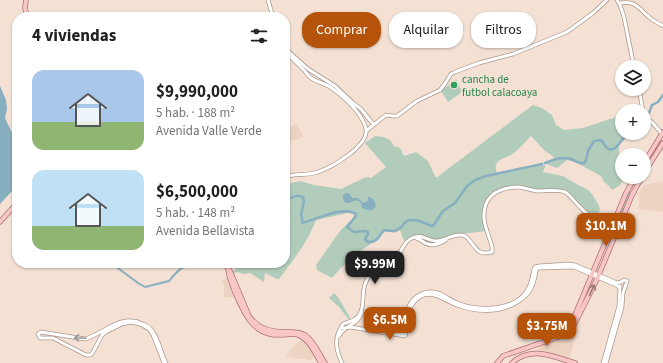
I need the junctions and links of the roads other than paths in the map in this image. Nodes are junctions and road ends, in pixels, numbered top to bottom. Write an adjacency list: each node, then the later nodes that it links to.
1 (25, 0): 5 (main road)
2 (269, 0): 6 (street)
3 (607, 0): 15 (street)
4 (619, 3): 7 (street); 9 (street)
5 (25, 12)
6 (273, 12)
7 (663, 26)
8 (290, 55): 10 (street)
9 (633, 60)
10 (306, 70): 11 (street); 12 (street)
11 (322, 78): 12 (street); 13 (street)
12 (320, 82): 13 (street)
13 (352, 104): 15 (street); 16 (street)
14 (651, 121): 17 (street)
15 (374, 124): 16 (street)
16 (366, 131): 21 (street)
17 (663, 134): 19 (main road)
18 (663, 143): 20 (main road)
19 (651, 152)
20 (651, 162)
21 (290, 176)
22 (631, 184): 25 (main road)
23 (638, 184): 27 (main road)
24 (12, 208): 26 (main road)
25 (616, 217): 27 (main road); 28 (main road)
26 (0, 221)
27 (618, 226): 28 (main road); 31 (main road)
28 (612, 227): 29 (main road); 30 (street)
29 (608, 236): 31 (main road); 35 (main road)
30 (451, 237): 32 (street); 33 (street)
31 (614, 238): 36 (main road)
32 (429, 239): 33 (street); 40 (street)
33 (427, 244): 40 (street)
34 (229, 268): 46 (main road)
35 (593, 274): 36 (street); 43 (street); 49 (main road)
36 (598, 276): 37 (street); 38 (street); 49 (main road, one-way to 36)
37 (624, 281): 38 (street); 39 (street)
38 (620, 287): 39 (street)
39 (622, 292): 53 (street)
40 (354, 322): 41 (street); 42 (street)
41 (350, 326): 42 (street); 43 (street)
42 (343, 327): 43 (street); 48 (street)
43 (404, 334)
44 (158, 346): 44 (street, one-way to 44); 47 (street)
45 (559, 360): 50 (main road); 51 (main road); 52 (main road)
46 (322, 362)
47 (165, 363)
48 (343, 363)
49 (496, 363)
50 (512, 363)
51 (556, 363)
52 (575, 363)
53 (604, 363)

